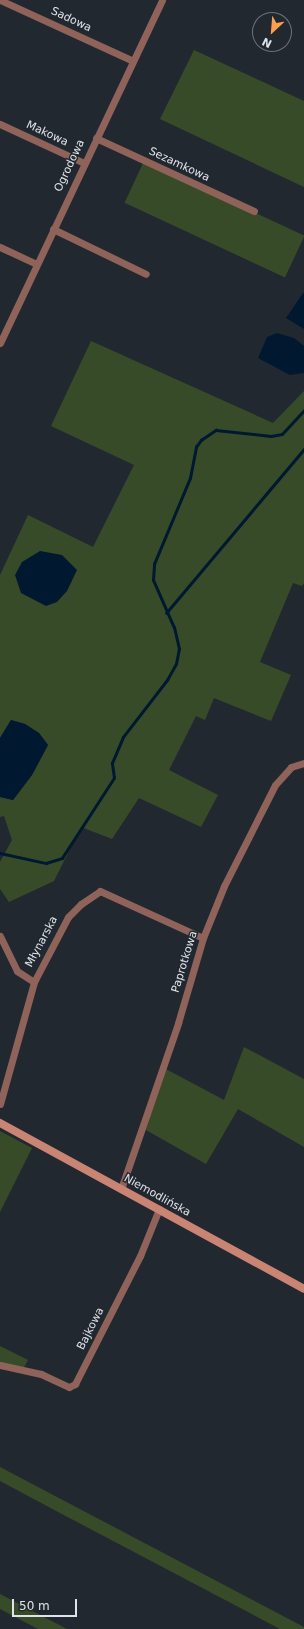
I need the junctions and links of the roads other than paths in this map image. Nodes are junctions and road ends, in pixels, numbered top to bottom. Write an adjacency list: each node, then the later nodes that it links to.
1 (0, 0): 3 (street, Sadowa)
2 (162, 0): 3 (street, Ogrodowa)
3 (133, 61): 5 (street, Ogrodowa)
4 (0, 124): 6 (street, Makowa)
5 (96, 138): 6 (street, Ogrodowa); 7 (street, Sezamkowa)
6 (84, 163): 8 (street, Ogrodowa)
7 (254, 211)
8 (53, 229): 10 (street, Ogrodowa); 11 (street)
9 (0, 247): 10 (street)
10 (36, 264): 12 (street, Ogrodowa)
11 (146, 274)
12 (0, 343)
13 (304, 762): 15 (street, Paprotkowa)
14 (0, 936): 16 (street)
15 (203, 938): 16 (street, Młynarska); 19 (street, Paprotkowa)
16 (34, 982): 17 (street, Młynarska)
17 (0, 1104)
18 (0, 1123): 19 (main road, Niemodlińska)
19 (121, 1189): 20 (main road, Niemodlińska)
20 (159, 1209): 21 (main road, Niemodlińska); 22 (street, Bajkowa)
21 (304, 1289)
22 (0, 1365)

